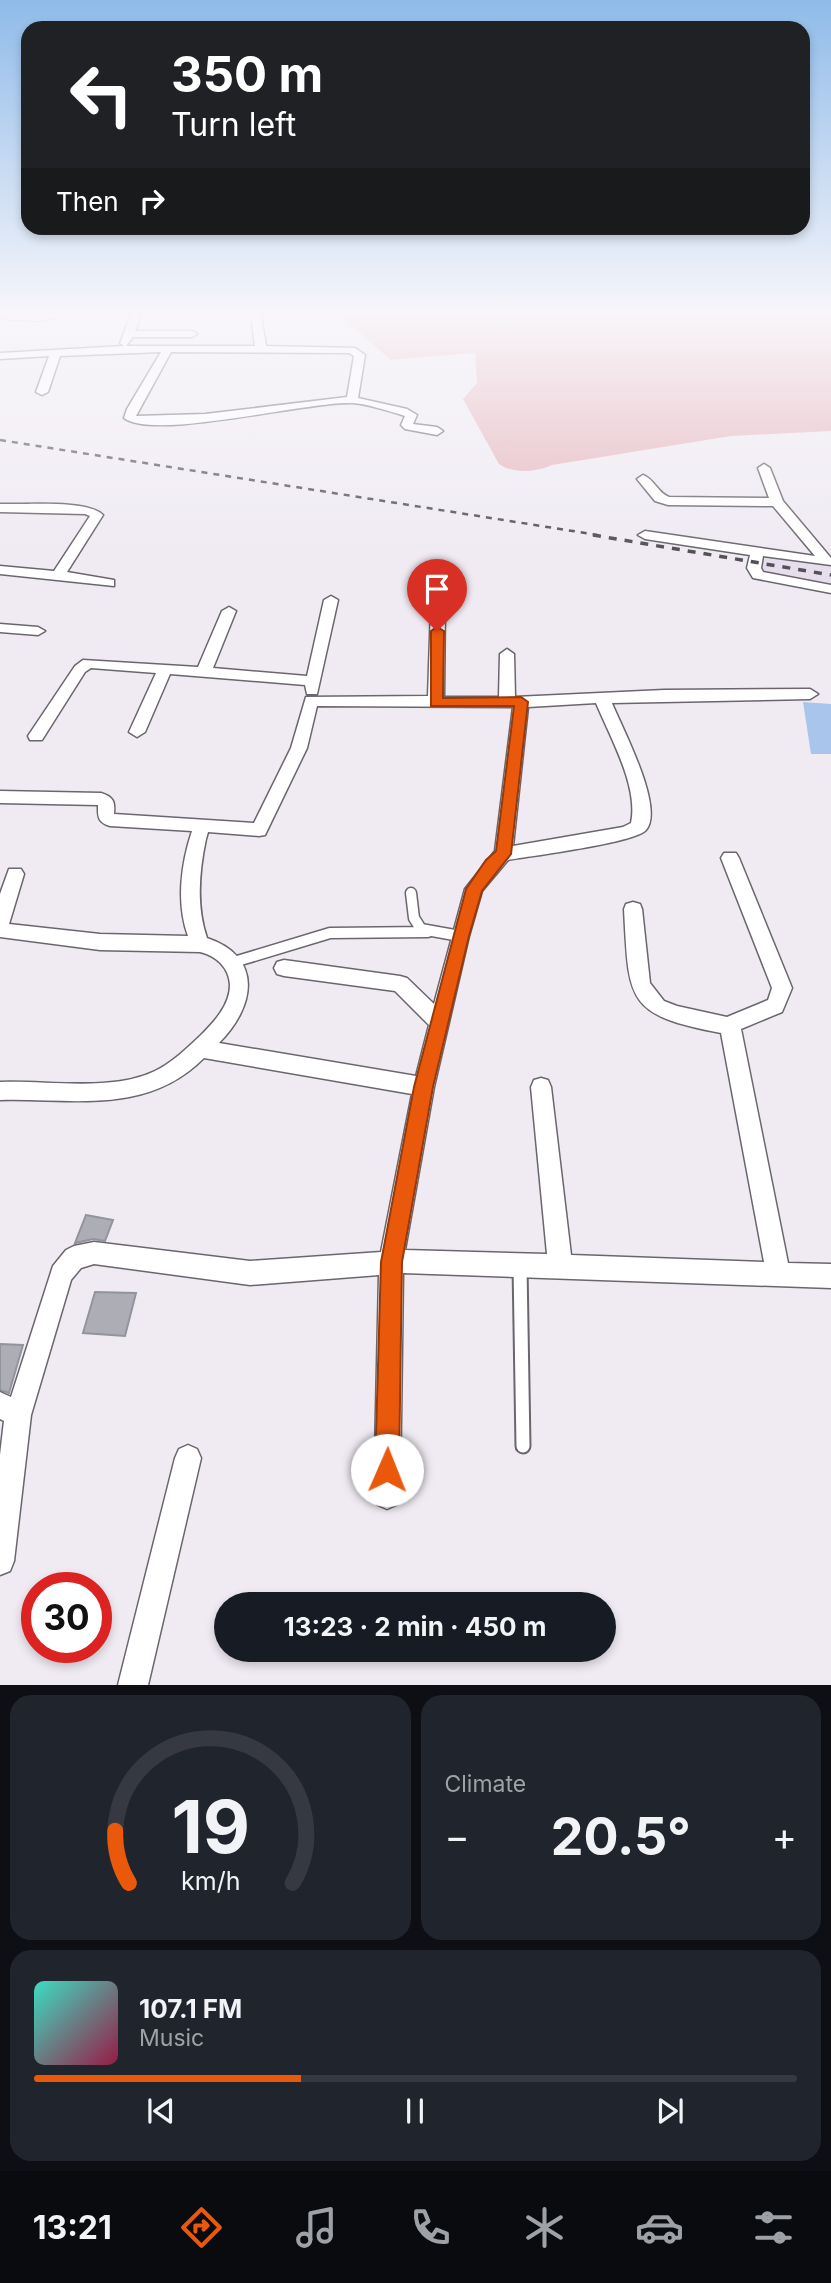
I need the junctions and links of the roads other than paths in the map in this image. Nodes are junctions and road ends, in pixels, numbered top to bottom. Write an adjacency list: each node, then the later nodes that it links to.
1 (142, 394): 3 (street)
2 (353, 394): 3 (street)
3 (352, 400): 4 (street)
4 (437, 431)
5 (764, 468): 7 (street)
6 (643, 479): 7 (street)
7 (777, 502): 11 (street)
8 (0, 508): 13 (street)
9 (645, 535): 10 (street)
10 (757, 550): 11 (street); 15 (street)
11 (829, 563)
12 (0, 570): 13 (street)
13 (58, 575): 14 (street)
14 (109, 583)
15 (831, 589)
16 (331, 600): 24 (street)
17 (438, 607): 29 (street)
18 (229, 611): 23 (street)
19 (0, 628): 20 (street)
20 (38, 631)
21 (507, 654): 28 (street)
22 (165, 670): 23 (street); 30 (street); 31 (street)
23 (203, 673): 24 (street)
24 (313, 681): 27 (street)
25 (810, 694): 26 (street)
26 (602, 698): 28 (street); 34 (street)
27 (311, 701): 29 (street); 33 (street)
28 (514, 702): 29 (street); 34 (street)
29 (436, 703)
30 (137, 732)
31 (36, 736)
32 (0, 797): 33 (street)
33 (202, 825): 43 (street)
34 (503, 854): 42 (street)
35 (730, 858): 47 (street)
36 (15, 874): 39 (street)
37 (411, 893): 41 (lane)
38 (633, 909): 47 (street)
39 (0, 924)
40 (0, 930): 43 (street)
41 (428, 932): 42 (lane); 44 (lane)
42 (460, 936): 46 (street)
43 (200, 944): 44 (street)
44 (234, 962): 48 (street)
45 (284, 968): 46 (street)
46 (439, 1023): 49 (street)
47 (730, 1026): 55 (street)
48 (201, 1049): 49 (street); 51 (street)
49 (424, 1087): 52 (street)
50 (541, 1087): 54 (street)
51 (0, 1091)
52 (391, 1262): 53 (street); 57 (street); 60 (street)
53 (520, 1264): 54 (street); 58 (lane)
54 (560, 1265): 55 (street)
55 (778, 1272): 56 (street)
56 (831, 1276)
57 (9, 1410): 61 (street)
58 (523, 1446)
59 (188, 1458): 62 (street)
60 (387, 1496)
61 (0, 1561)
62 (134, 1685)

